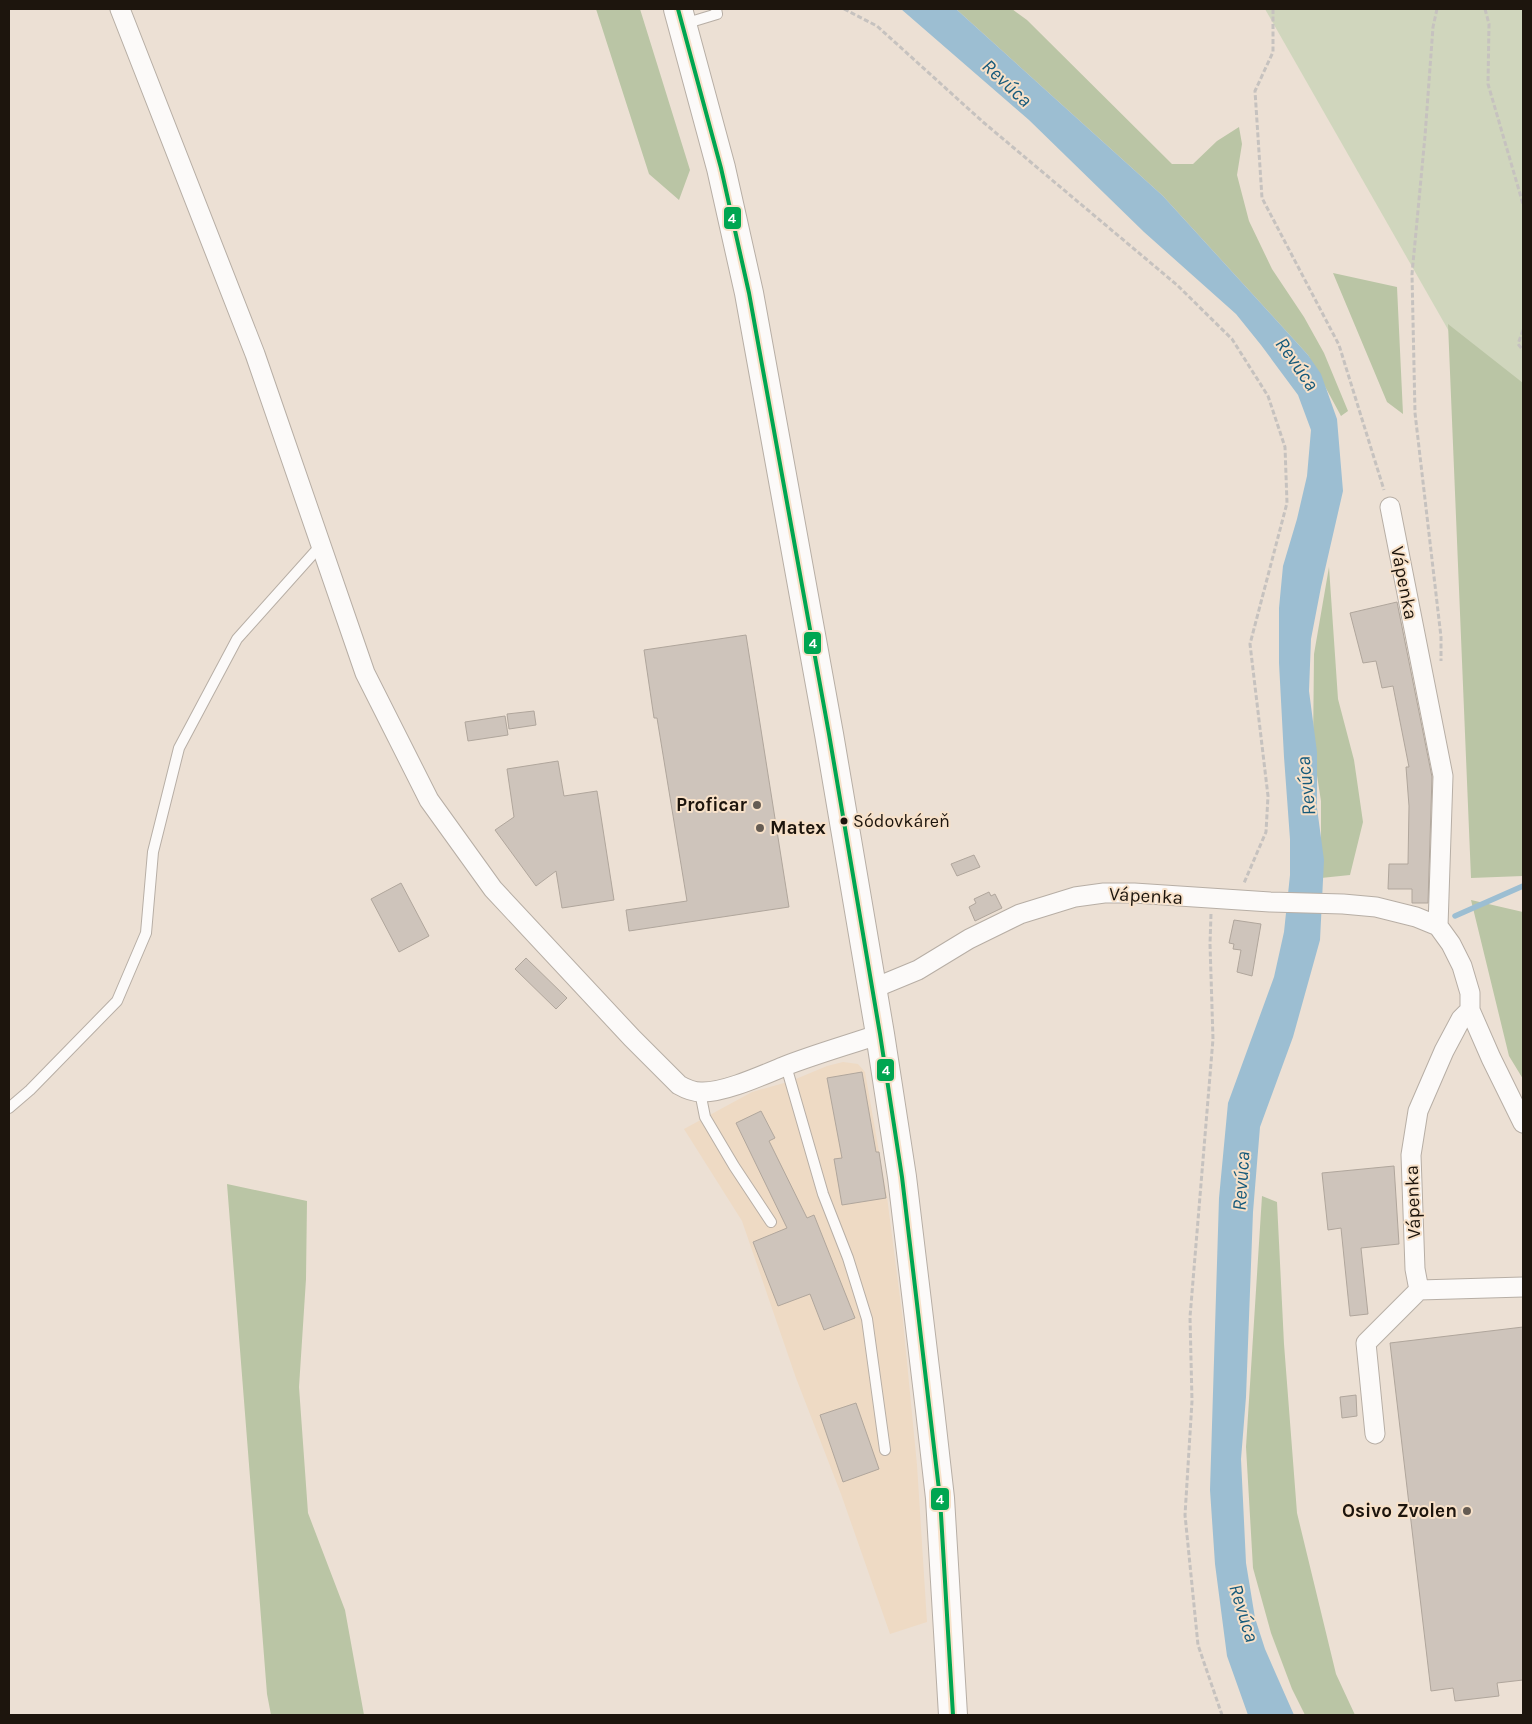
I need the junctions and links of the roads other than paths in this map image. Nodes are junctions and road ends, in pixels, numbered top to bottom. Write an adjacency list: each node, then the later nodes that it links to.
1 (120, 9): 5 (street)
2 (716, 9): 3 (lane)
3 (680, 17): 7 (main road)
4 (1390, 507): 6 (street, Vápenka)
5 (321, 545): 11 (street); 12 (lane)
6 (1438, 926): 7 (street, Vápenka); 8 (street)
7 (872, 989): 9 (main road)
8 (1470, 1010): 13 (street); 16 (street, Vápenka)
9 (880, 1034): 10 (street); 19 (main road)
10 (786, 1066): 11 (street); 18 (lane)
11 (700, 1092): 14 (lane)
12 (9, 1108)
13 (1523, 1123)
14 (771, 1222)
15 (1523, 1287): 16 (street)
16 (1419, 1290): 17 (street)
17 (1375, 1434)
18 (885, 1450)
19 (952, 1715)

